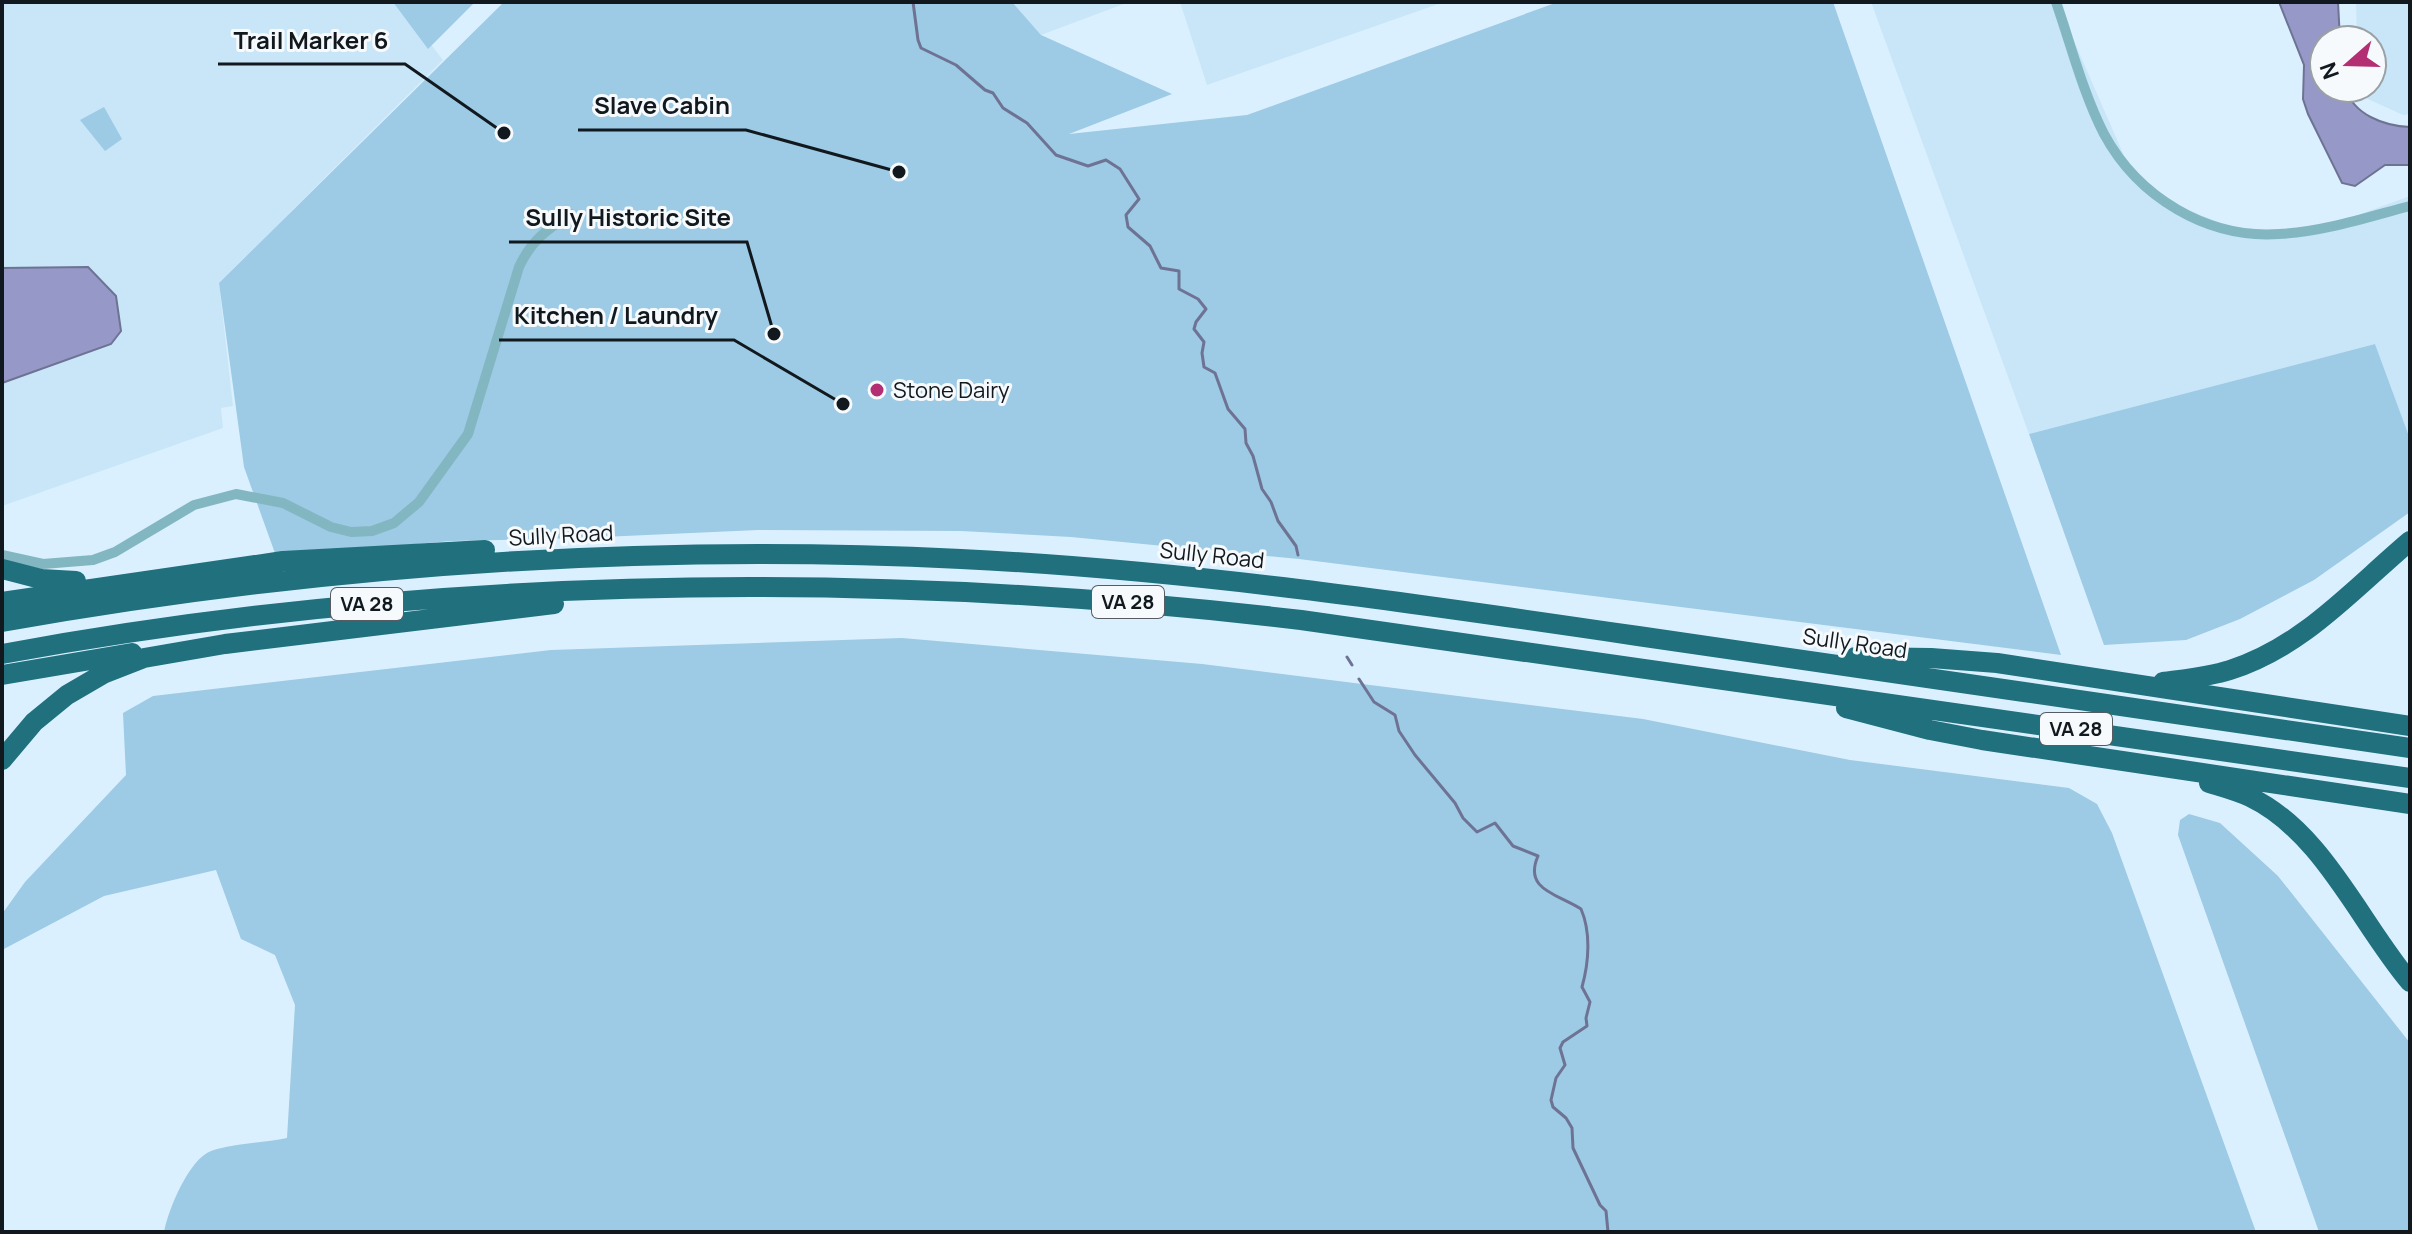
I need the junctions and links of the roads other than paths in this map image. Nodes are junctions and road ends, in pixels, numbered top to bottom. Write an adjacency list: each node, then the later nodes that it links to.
1 (2056, 2): 2 (street)
2 (2410, 206)
3 (571, 214): 5 (street)
4 (2410, 541): 17 (highway)
5 (2, 555)
6 (604, 557): 8 (highway); 11 (highway, Sully Road / VA 28); 14 (highway, Sully Road / VA 28)
7 (2, 569): 8 (highway)
8 (147, 579): 10 (highway)
9 (736, 585): 12 (highway); 13 (highway, VA 28); 16 (highway, VA 28)
10 (2, 602)
11 (2, 622)
12 (225, 644): 15 (highway); 20 (highway)
13 (2, 654)
14 (1767, 654): 17 (highway); 19 (highway, Sully Road / VA 28)
15 (2, 675)
16 (1741, 682): 21 (highway); 22 (highway, VA 28)
17 (2142, 685): 18 (highway)
18 (2410, 726)
19 (2410, 748)
20 (2, 760)
21 (2156, 765): 23 (highway); 24 (highway)
22 (2410, 778)
23 (2410, 804)
24 (2410, 982)

